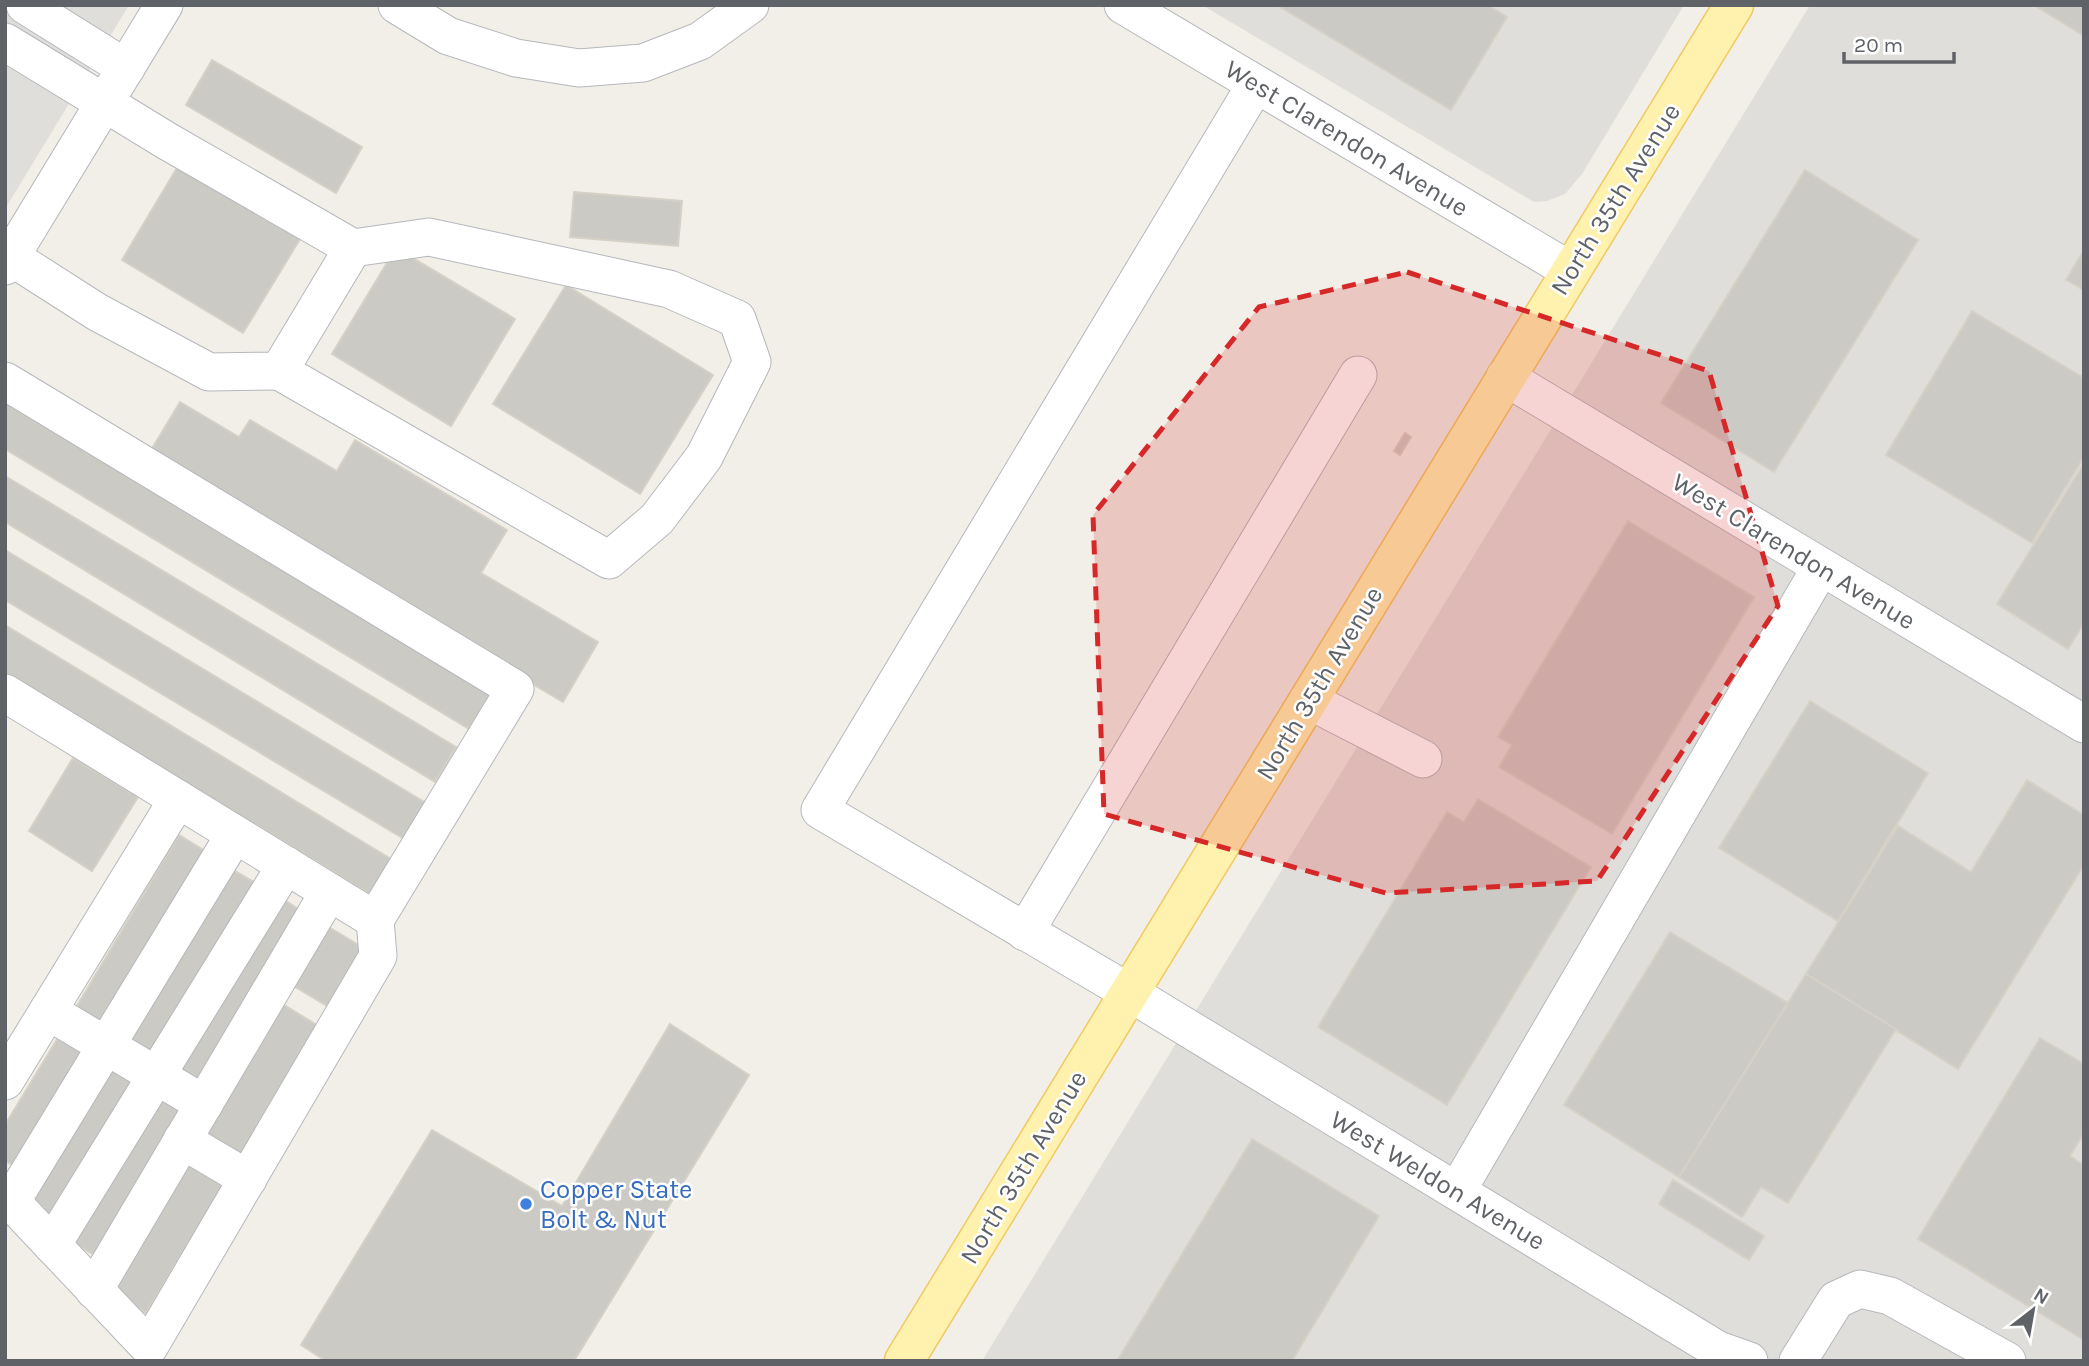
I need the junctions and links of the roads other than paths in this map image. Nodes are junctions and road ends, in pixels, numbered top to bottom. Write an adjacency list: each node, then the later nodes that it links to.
1 (24, 5): 8 (street)
2 (164, 5): 8 (street)
3 (397, 5): 4 (street)
4 (750, 5)
5 (1123, 5): 9 (street, West Clarendon Avenue)
6 (1734, 5): 13 (main road, North 35th Avenue)
7 (5, 42): 10 (street)
8 (126, 68): 10 (street)
9 (1256, 84): 13 (street, West Clarendon Avenue); 28 (street, West Weldon Avenue)
10 (105, 103): 11 (street); 12 (street)
11 (353, 248): 14 (street); 14 (street)
12 (8, 262): 14 (street)
13 (1571, 271): 16 (main road, North 35th Avenue)
14 (279, 371)
15 (1358, 375): 28 (street)
16 (1505, 377): 18 (street, West Clarendon Avenue); 20 (main road, North 35th Avenue)
17 (5, 381): 27 (street)
18 (1821, 567): 21 (street, West Clarendon Avenue); 37 (street)
19 (5, 692): 23 (street)
20 (1308, 700): 22 (street); 29 (main road, North 35th Avenue)
21 (2084, 724)
22 (1423, 759)
23 (178, 799): 24 (street); 30 (street)
24 (235, 834): 25 (street); 31 (street)
25 (286, 865): 26 (street); 32 (street)
26 (329, 892): 27 (street); 34 (street)
27 (375, 920): 36 (street)
28 (1025, 932): 29 (street, West Weldon Avenue)
29 (1130, 993): 37 (street, West Weldon Avenue); 41 (main road, North 35th Avenue)
30 (48, 1012): 31 (street); 33 (street)
31 (106, 1046): 32 (street); 38 (street)
32 (156, 1075): 34 (street); 39 (street)
33 (5, 1081)
34 (204, 1104): 35 (street)
35 (183, 1140): 36 (street); 40 (street)
36 (248, 1179): 40 (street)
37 (1457, 1191): 42 (street, West Weldon Avenue)
38 (8, 1199): 39 (street)
39 (52, 1245): 40 (street)
40 (94, 1290)
41 (904, 1361)
42 (1749, 1361)
43 (1798, 1361): 44 (street)
44 (2007, 1361)

